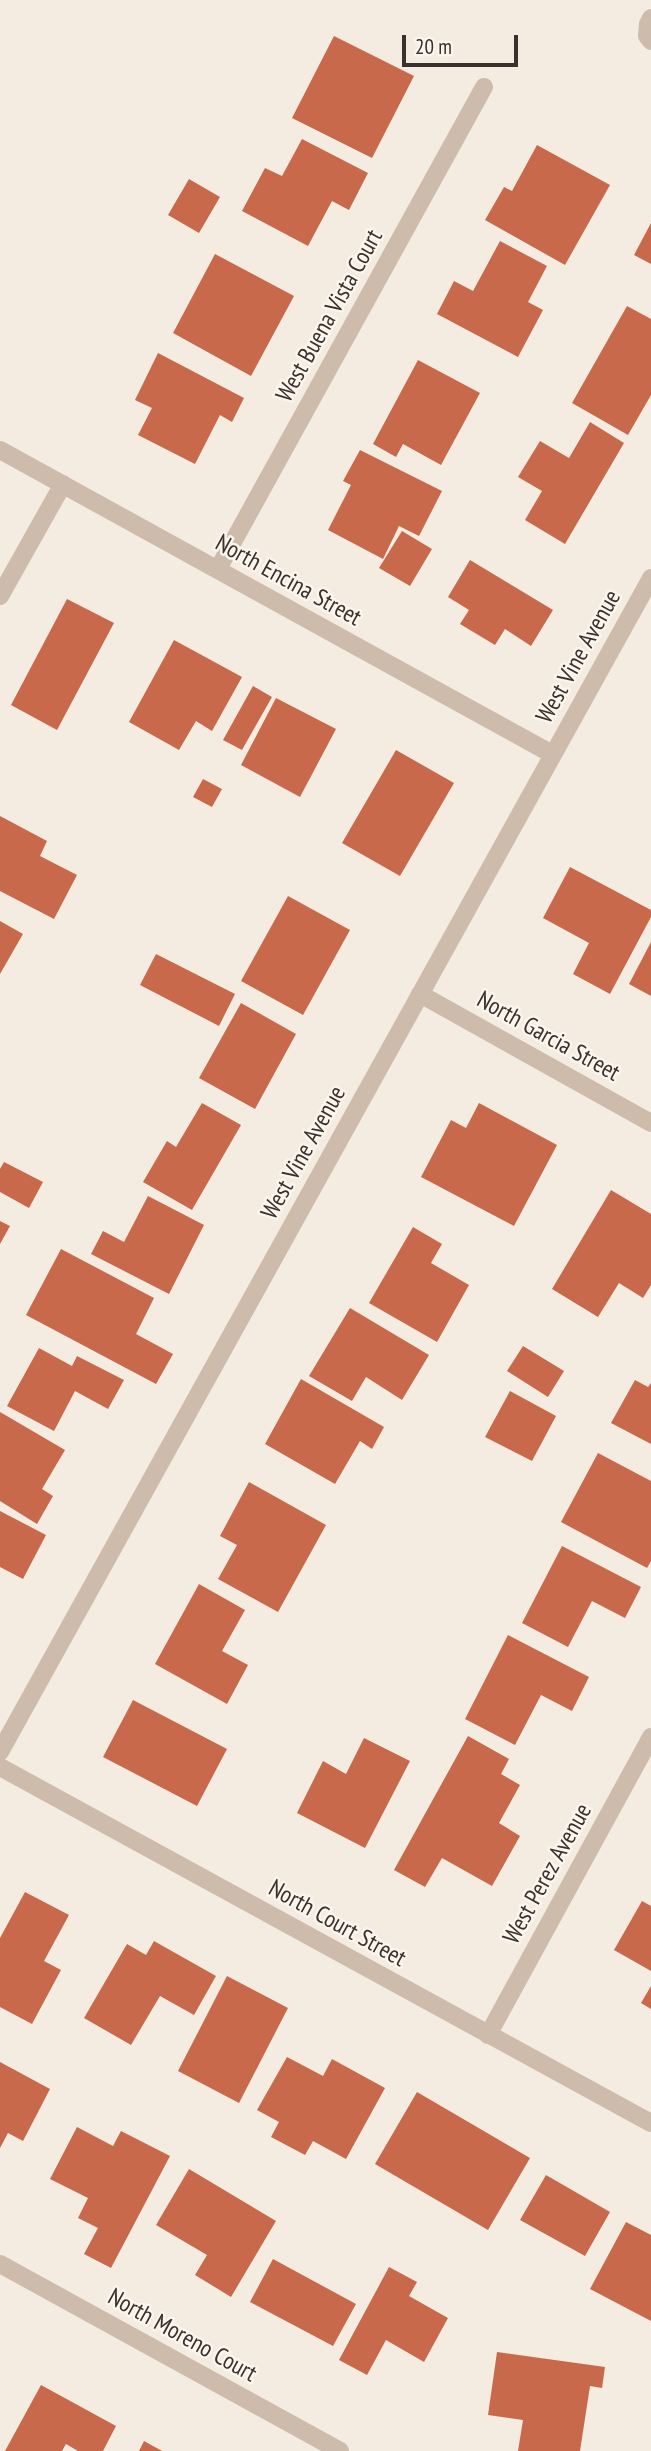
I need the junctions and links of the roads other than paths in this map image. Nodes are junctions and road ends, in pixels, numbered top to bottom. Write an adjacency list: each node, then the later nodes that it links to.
1 (651, 18): 2 (street)
2 (651, 41)
3 (484, 87): 6 (street, West Buena Vista Court)
4 (0, 450): 5 (street, North Encina Street)
5 (63, 484): 6 (street, North Encina Street); 8 (street)
6 (218, 569): 9 (street, North Encina Street)
7 (651, 578): 9 (street, West Vine Avenue)
8 (0, 596)
9 (552, 754): 10 (street, West Vine Avenue)
10 (420, 994): 11 (street, North Garcia Street); 13 (street, West Vine Avenue)
11 (651, 1123)
12 (651, 1737): 15 (street, West Perez Avenue)
13 (0, 1752)
14 (0, 1767): 15 (street, North Court Street)
15 (488, 2035): 16 (street, North Court Street)
16 (651, 2123)
17 (0, 2264): 18 (street, North Moreno Court)
18 (340, 2451)

